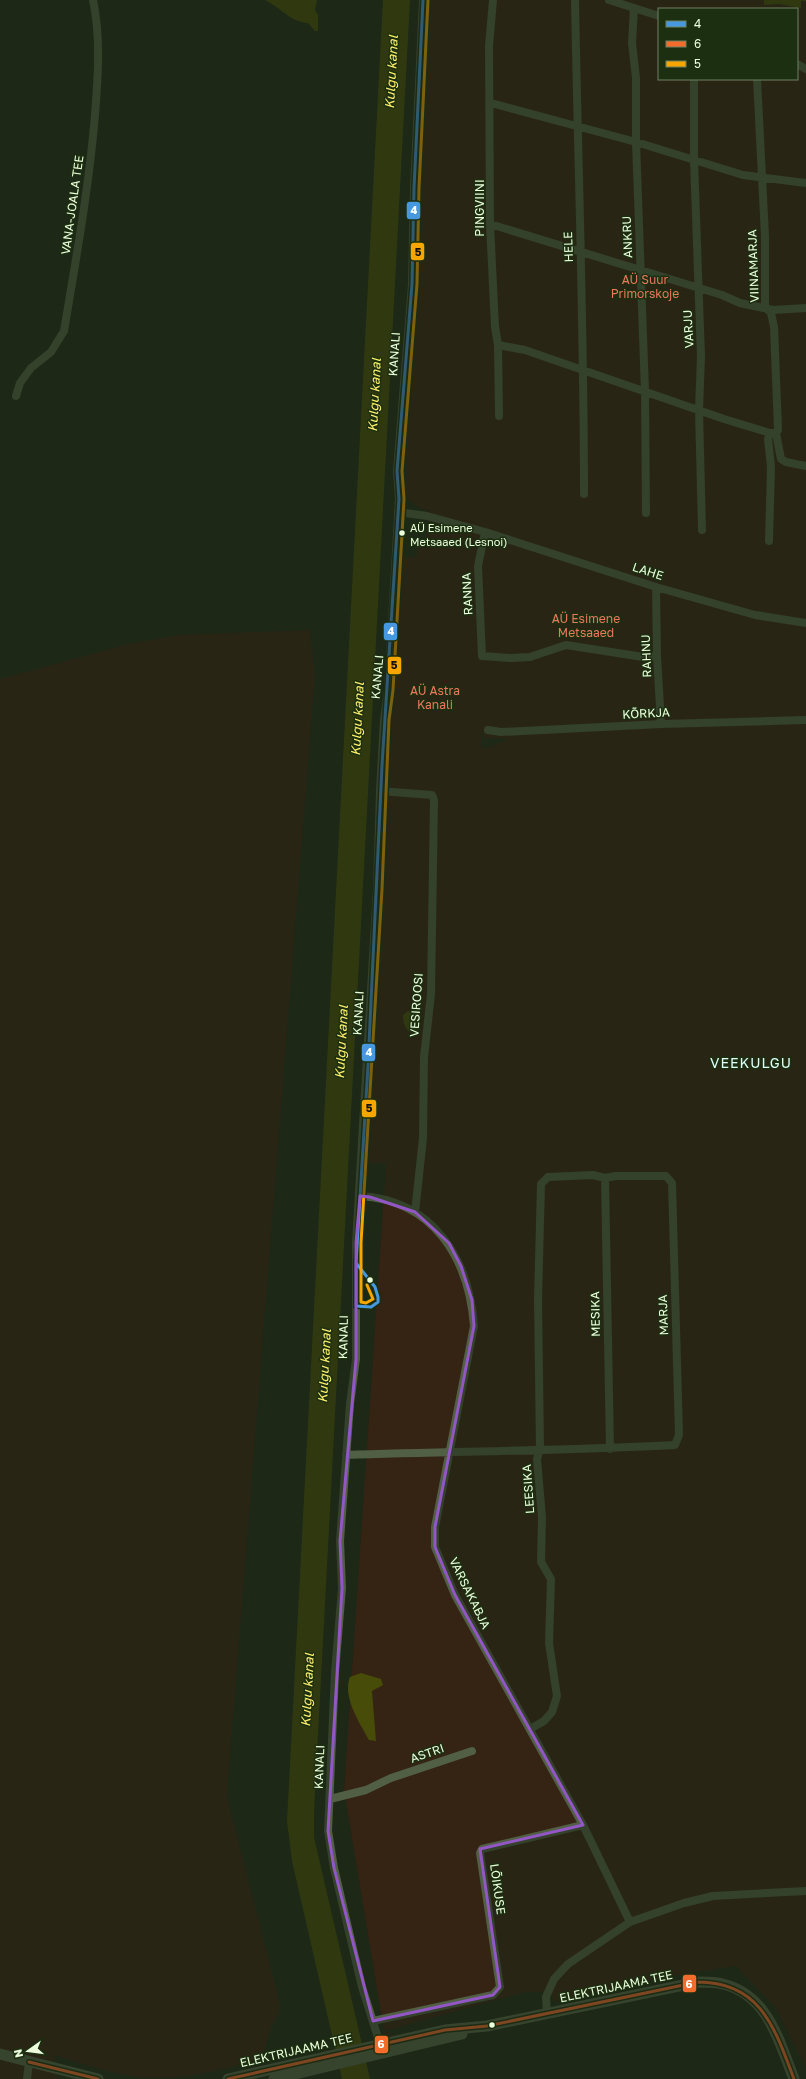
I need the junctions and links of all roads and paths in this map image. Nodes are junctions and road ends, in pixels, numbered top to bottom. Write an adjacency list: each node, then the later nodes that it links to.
1 (93, 0): 25 (street, VANA-JOALA TEE)
2 (423, 0): 31 (street, KANALI)
3 (493, 0): 10 (street, PINGVIINI)
4 (575, 0): 11 (street, HELE)
5 (609, 0): 6 (street)
6 (634, 8): 7 (street); 12 (street, ANKRU)
7 (658, 16)
8 (694, 80): 13 (street, VARJU)
9 (757, 80): 14 (street, VIINAMARJA)
10 (491, 103): 11 (street); 16 (street, PINGVIINI)
11 (577, 125): 12 (street); 17 (street, HELE)
12 (636, 142): 13 (street); 18 (street, ANKRU)
13 (694, 160): 14 (street); 19 (street, VARJU)
14 (761, 178): 15 (street); 20 (street, VIINAMARJA)
15 (806, 183)
16 (490, 224): 17 (street); 22 (street, PINGVIINI)
17 (579, 250): 18 (street); 23 (street, HELE)
18 (640, 270): 19 (street); 24 (street, ANKRU)
19 (697, 287): 20 (street); 26 (street, VARJU)
20 (765, 307): 21 (street); 28 (street, VIINAMARJA)
21 (806, 308)
22 (498, 345): 23 (street); 27 (street, PINGVIINI)
23 (584, 371): 24 (street); 30 (street, HELE)
24 (645, 391): 26 (street); 32 (street, ANKRU)
25 (16, 396)
26 (699, 410): 28 (street); 33 (street, VARJU)
27 (499, 416)
28 (773, 433): 29 (street); 35 (street, VIINAMARJA)
29 (806, 466)
30 (584, 494)
31 (398, 512): 34 (street, LAHE); 42 (street, KANALI)
32 (646, 513)
33 (702, 530)
34 (485, 532): 36 (street, LAHE); 38 (street, RANNA)
35 (769, 541)
36 (656, 587): 37 (street, LAHE); 38 (street, RAHNU)
37 (806, 623)
38 (657, 656): 40 (street, RAHNU)
39 (806, 720): 40 (street, KÕRKJA)
40 (661, 724): 41 (street, KÕRKJA)
41 (488, 730)
42 (380, 791): 44 (street, KANALI); 45 (street, VESIROOSI)
43 (605, 1178): 46 (street, LEESIKA); 47 (street, MESIKA); 47 (street, MARJA)
44 (360, 1196): 45 (street); 49 (street, KANALI)
45 (416, 1212): 48 (street, VARSAKABJA)
46 (540, 1449): 47 (street); 48 (street); 50 (street, LEESIKA)
47 (610, 1449)
48 (450, 1452): 49 (street); 50 (street, VARSAKABJA)
49 (346, 1455): 52 (street, KANALI)
50 (530, 1729): 53 (street, VARSAKABJA)
51 (472, 1751): 52 (street, ASTRI)
52 (330, 1799): 57 (street, KANALI)
53 (582, 1824): 55 (street, VARSAKABJA); 57 (street, LÕIKUSE)
54 (806, 1891): 55 (street)
55 (630, 1922): 56 (street)
56 (547, 2013): 58 (street, ELEKTRIJAAMA TEE); 66 (street, ELEKTRIJAAMA TEE)
57 (373, 2021): 58 (street, KANALI)
58 (378, 2048): 61 (street, ELEKTRIJAAMA TEE)
59 (0, 2054): 60 (street)
60 (29, 2062): 62 (street); 63 (street)
61 (323, 2062): 64 (street, ELEKTRIJAAMA TEE); 65 (street, ELEKTRIJAAMA TEE)
62 (27, 2079)
63 (98, 2079)
64 (228, 2079)
65 (274, 2079)
66 (794, 2079)

